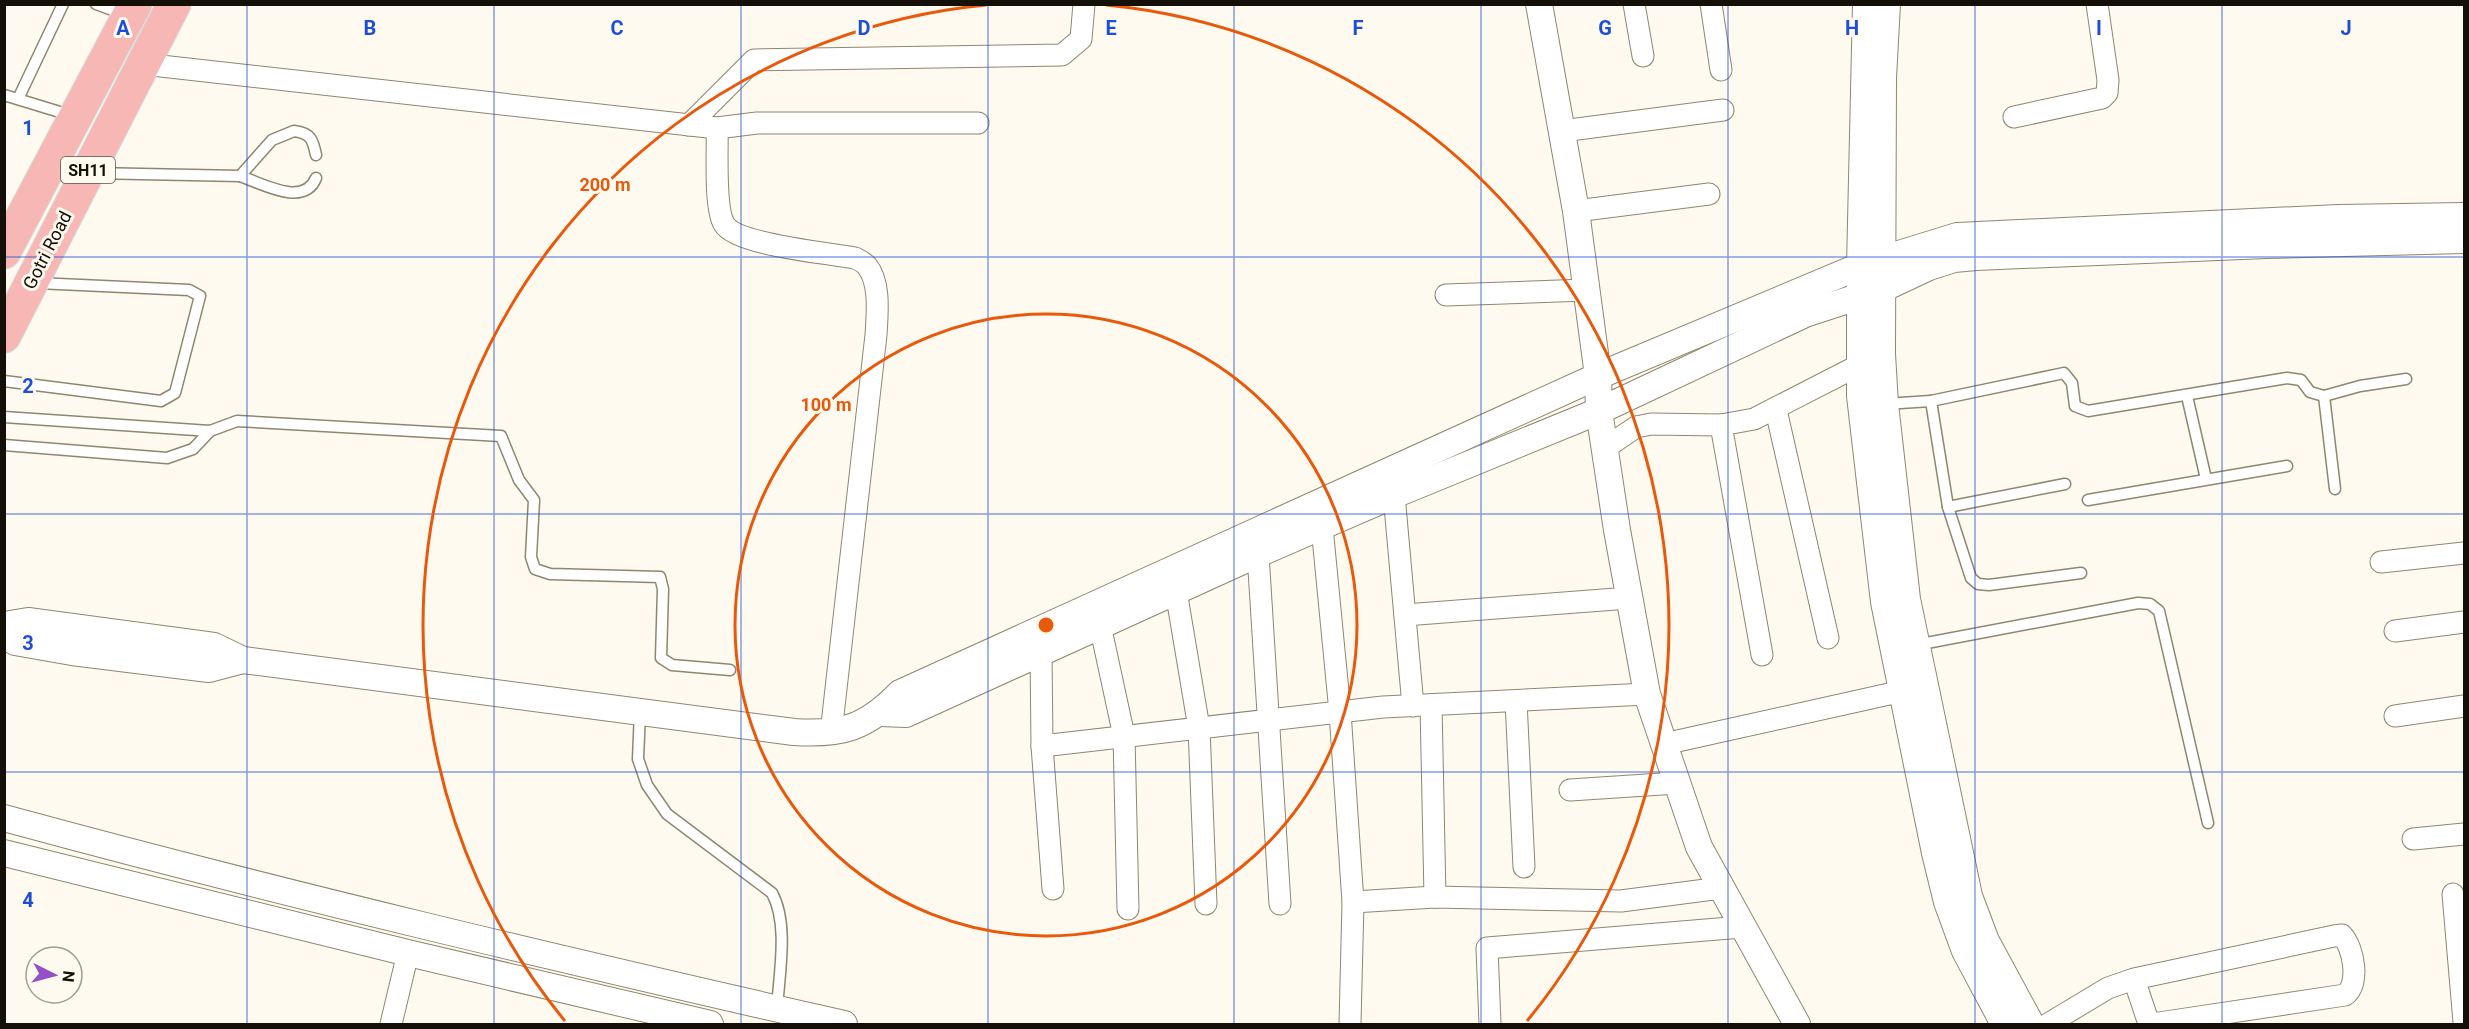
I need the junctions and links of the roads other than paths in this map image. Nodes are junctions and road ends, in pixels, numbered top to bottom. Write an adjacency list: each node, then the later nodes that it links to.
1 (63, 4): 16 (lane)
2 (96, 4): 11 (lane)
3 (174, 4): 13 (main road, Gotri Road / SH11)
4 (1084, 4): 21 (street)
5 (1539, 4): 23 (street)
6 (1634, 4): 12 (street)
7 (1711, 4): 14 (street)
8 (1866, 4): 33 (street)
9 (1887, 4): 33 (street)
10 (2097, 4): 19 (street)
11 (132, 10): 18 (main road, Gotri Road / SH11)
12 (1643, 56)
13 (143, 64): 21 (street); 25 (main road, Gotri Road / SH11)
14 (1721, 70)
15 (4, 95): 16 (lane)
16 (18, 99): 18 (lane)
17 (1723, 110): 23 (street)
18 (76, 117): 32 (main road, Gotri Road / SH11)
19 (2014, 117)
20 (978, 123): 22 (street)
21 (689, 124): 22 (street)
22 (717, 128): 91 (street)
23 (1562, 132): 29 (street)
24 (316, 155): 26 (lane)
25 (87, 173): 26 (lane); 34 (main road, Gotri Road / SH11)
26 (240, 176): 27 (lane)
27 (316, 178)
28 (1709, 194): 29 (street)
29 (1576, 211): 35 (street)
30 (2464, 216): 33 (street)
31 (2464, 240): 36 (street)
32 (4, 252)
33 (1872, 263): 36 (street); 40 (street)
34 (19, 290): 38 (main road, Gotri Road / SH11); 42 (lane)
35 (1586, 290): 37 (street); 40 (street)
36 (1871, 292): 39 (street); 48 (street)
37 (1446, 295)
38 (4, 336)
39 (1871, 359): 46 (street); 47 (street); 80 (street)
40 (1598, 376): 48 (street); 87 (street)
41 (2406, 379): 44 (lane)
42 (4, 381)
43 (2187, 396): 44 (lane); 45 (lane); 55 (lane)
44 (2324, 396): 57 (lane)
45 (1931, 401): 46 (lane); 60 (lane)
46 (1885, 404): 75 (street)
47 (1776, 410): 50 (street); 74 (street)
48 (1599, 411): 53 (street); 58 (street)
49 (4, 417): 51 (lane)
50 (1721, 425): 53 (street); 77 (street)
51 (210, 431): 52 (lane); 79 (lane)
52 (4, 445)
53 (1605, 448): 67 (street)
54 (2287, 466): 55 (lane)
55 (2206, 479): 59 (lane)
56 (2065, 484): 60 (lane)
57 (2335, 489)
58 (1394, 495): 61 (street); 68 (street)
59 (2088, 500)
60 (1948, 507): 65 (lane)
61 (1322, 527): 63 (street); 86 (street)
62 (2464, 553): 64 (street)
63 (1258, 554): 66 (street); 89 (street)
64 (2381, 562)
65 (2081, 573)
66 (1176, 591): 71 (street); 90 (street)
67 (1629, 598): 68 (street); 81 (street)
68 (1405, 615): 83 (street)
69 (2464, 622): 72 (street)
70 (4, 625): 78 (street)
71 (1100, 625): 76 (street); 92 (street)
72 (2395, 631)
73 (4, 635): 78 (street)
74 (1828, 638)
75 (1916, 645): 80 (street); 98 (lane)
76 (1041, 651): 87 (street); 94 (street)
77 (1762, 655)
78 (243, 660): 85 (street)
79 (730, 670)
80 (1913, 688): 93 (street); 122 (street); 123 (street)
81 (1647, 694): 82 (street); 93 (street)
82 (1516, 700): 83 (street); 102 (street)
83 (1422, 705): 86 (street); 106 (street)
84 (2464, 706): 88 (street)
85 (640, 712): 91 (street); 114 (lane)
86 (1340, 712): 89 (street); 107 (street)
87 (881, 713): 91 (street)
88 (2396, 716)
89 (1269, 721): 90 (street); 109 (street)
90 (1199, 728): 92 (street); 108 (street)
91 (831, 733)
92 (1124, 736): 94 (street); 110 (street)
93 (1664, 744): 95 (street)
94 (1042, 746): 104 (street)
95 (1677, 783): 96 (street); 103 (street)
96 (1570, 790)
97 (4, 818): 114 (street)
98 (2208, 823)
99 (2464, 834): 100 (street)
100 (2413, 839)
101 (4, 853): 112 (street)
102 (1524, 867)
103 (1721, 888): 106 (street); 111 (street)
104 (1053, 889)
105 (2453, 894): 115 (street)
106 (1435, 897): 107 (street)
107 (1353, 902): 119 (street)
108 (1206, 904)
109 (1280, 904)
110 (1128, 909)
111 (1742, 927): 120 (street); 121 (street)
112 (408, 953): 116 (street); 117 (street)
113 (2134, 979): 113 (street); 124 (street)
114 (777, 1009): 118 (street)
115 (2464, 1022)
116 (391, 1024)
117 (710, 1024)
118 (844, 1024)
119 (1350, 1024)
120 (1490, 1024)
121 (1797, 1024)
122 (2004, 1024)
123 (2031, 1024)
124 (2048, 1024)

